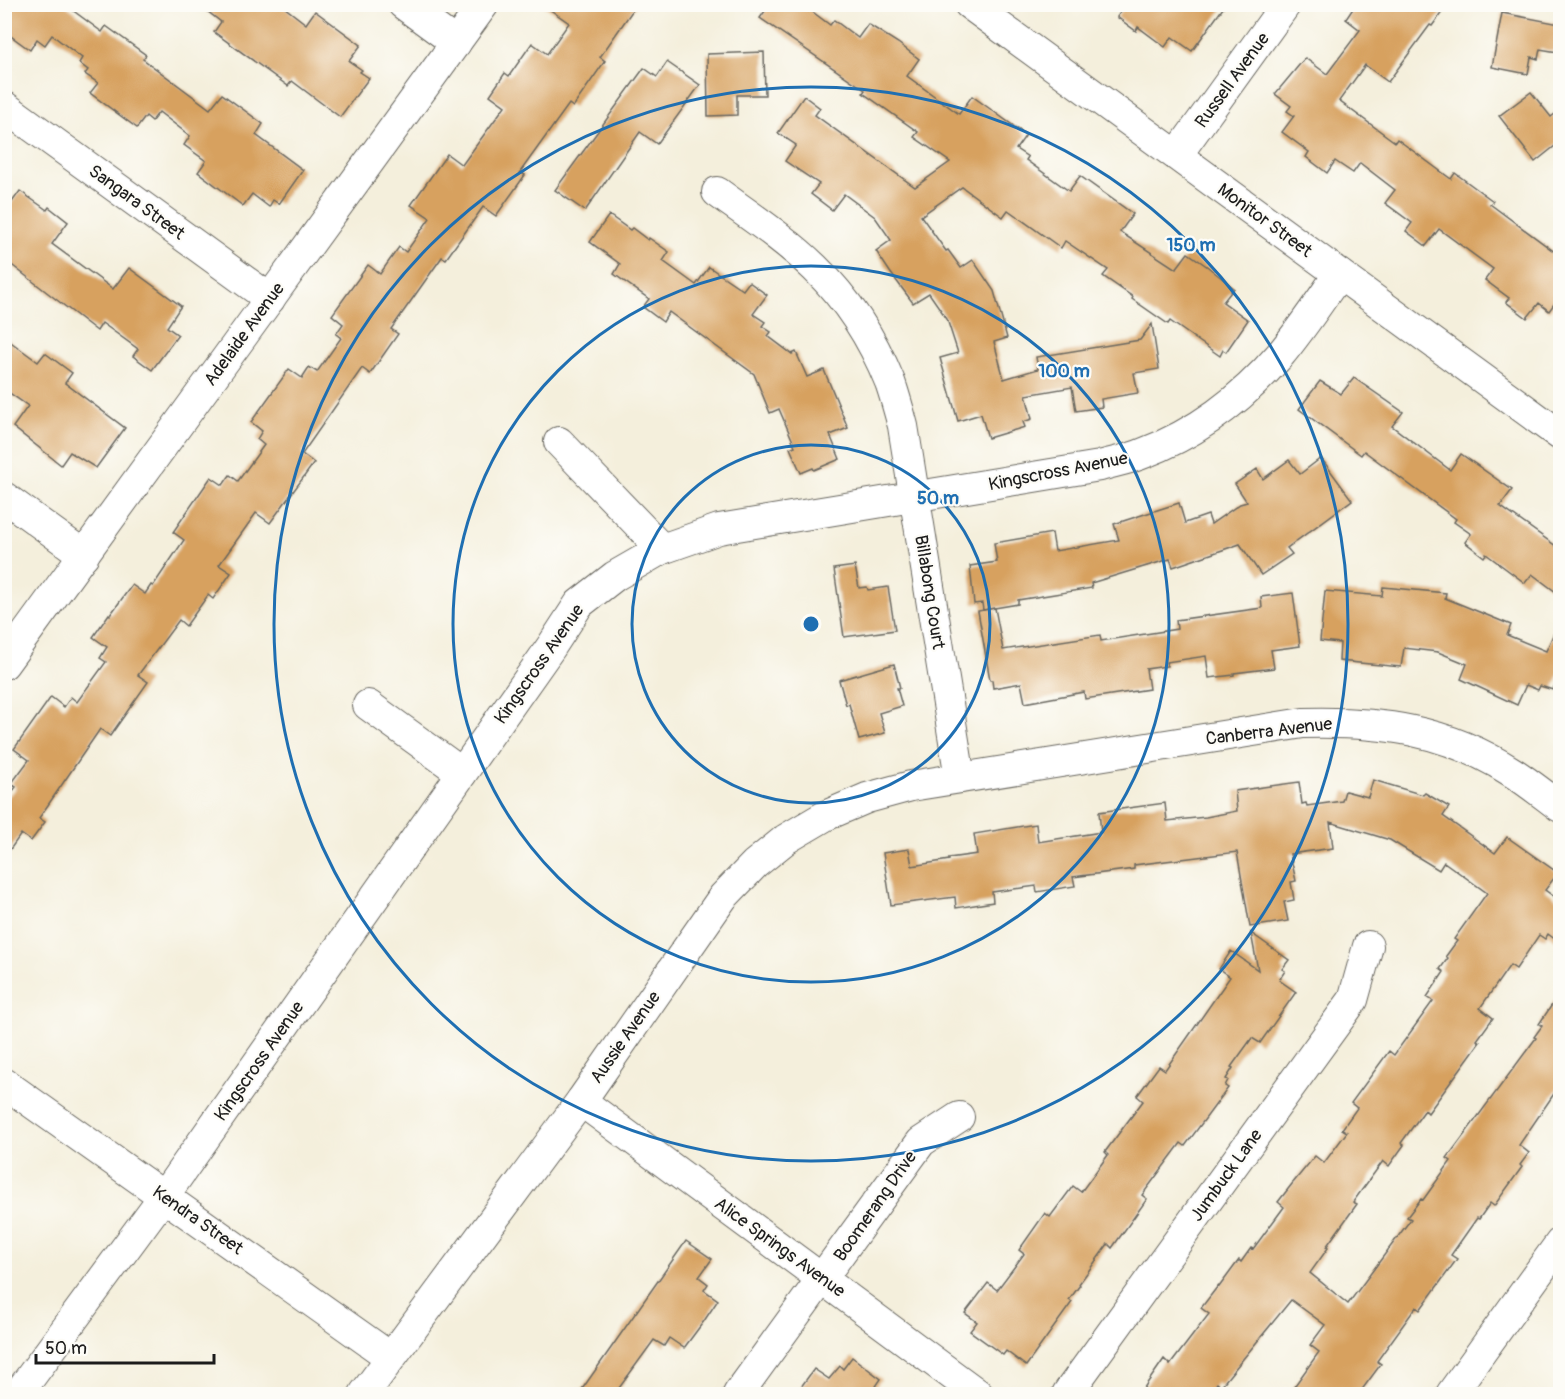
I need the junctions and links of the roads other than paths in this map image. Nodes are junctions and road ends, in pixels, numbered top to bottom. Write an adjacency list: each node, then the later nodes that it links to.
1 (403, 4): 5 (street)
2 (483, 4): 5 (street, Adelaide Avenue)
3 (969, 4): 7 (street, Monitor Street)
4 (1286, 4): 7 (street, Russell Avenue)
5 (456, 43): 10 (street, Adelaide Avenue)
6 (4, 106): 10 (street, Sangara Street)
7 (1177, 155): 9 (street, Monitor Street)
8 (717, 192): 13 (street, Billabong Court)
9 (1339, 274): 11 (street, Monitor Street); 13 (street, Kingscross Avenue)
10 (270, 299): 16 (street, Adelaide Avenue)
11 (1560, 435)
12 (559, 442): 15 (street)
13 (915, 496): 15 (street, Kingscross Avenue); 20 (street, Billabong Court)
14 (4, 497): 16 (street)
15 (662, 549): 19 (street, Kingscross Avenue)
16 (84, 555): 17 (street, Adelaide Avenue)
17 (4, 664)
18 (368, 705): 19 (street)
19 (462, 773): 26 (street, Kingscross Avenue)
20 (960, 778): 21 (street, Canberra Avenue); 24 (street, Aussie Avenue)
21 (1560, 807)
22 (1368, 946): 34 (street, Jumbuck Lane)
23 (4, 1083): 26 (street, Kendra Street)
24 (581, 1101): 28 (street, Alice Springs Avenue); 29 (street, Aussie Avenue)
25 (959, 1118): 28 (street, Boomerang Drive)
26 (164, 1196): 29 (street, Kendra Street); 30 (street, Kingscross Avenue)
27 (1560, 1243): 35 (street)
28 (823, 1279): 32 (street, Boomerang Drive); 33 (street, Alice Springs Avenue)
29 (390, 1358): 31 (street, Aussie Avenue)
30 (18, 1395)
31 (364, 1395)
32 (738, 1395)
33 (978, 1395)
34 (1067, 1395)
35 (1451, 1395)

